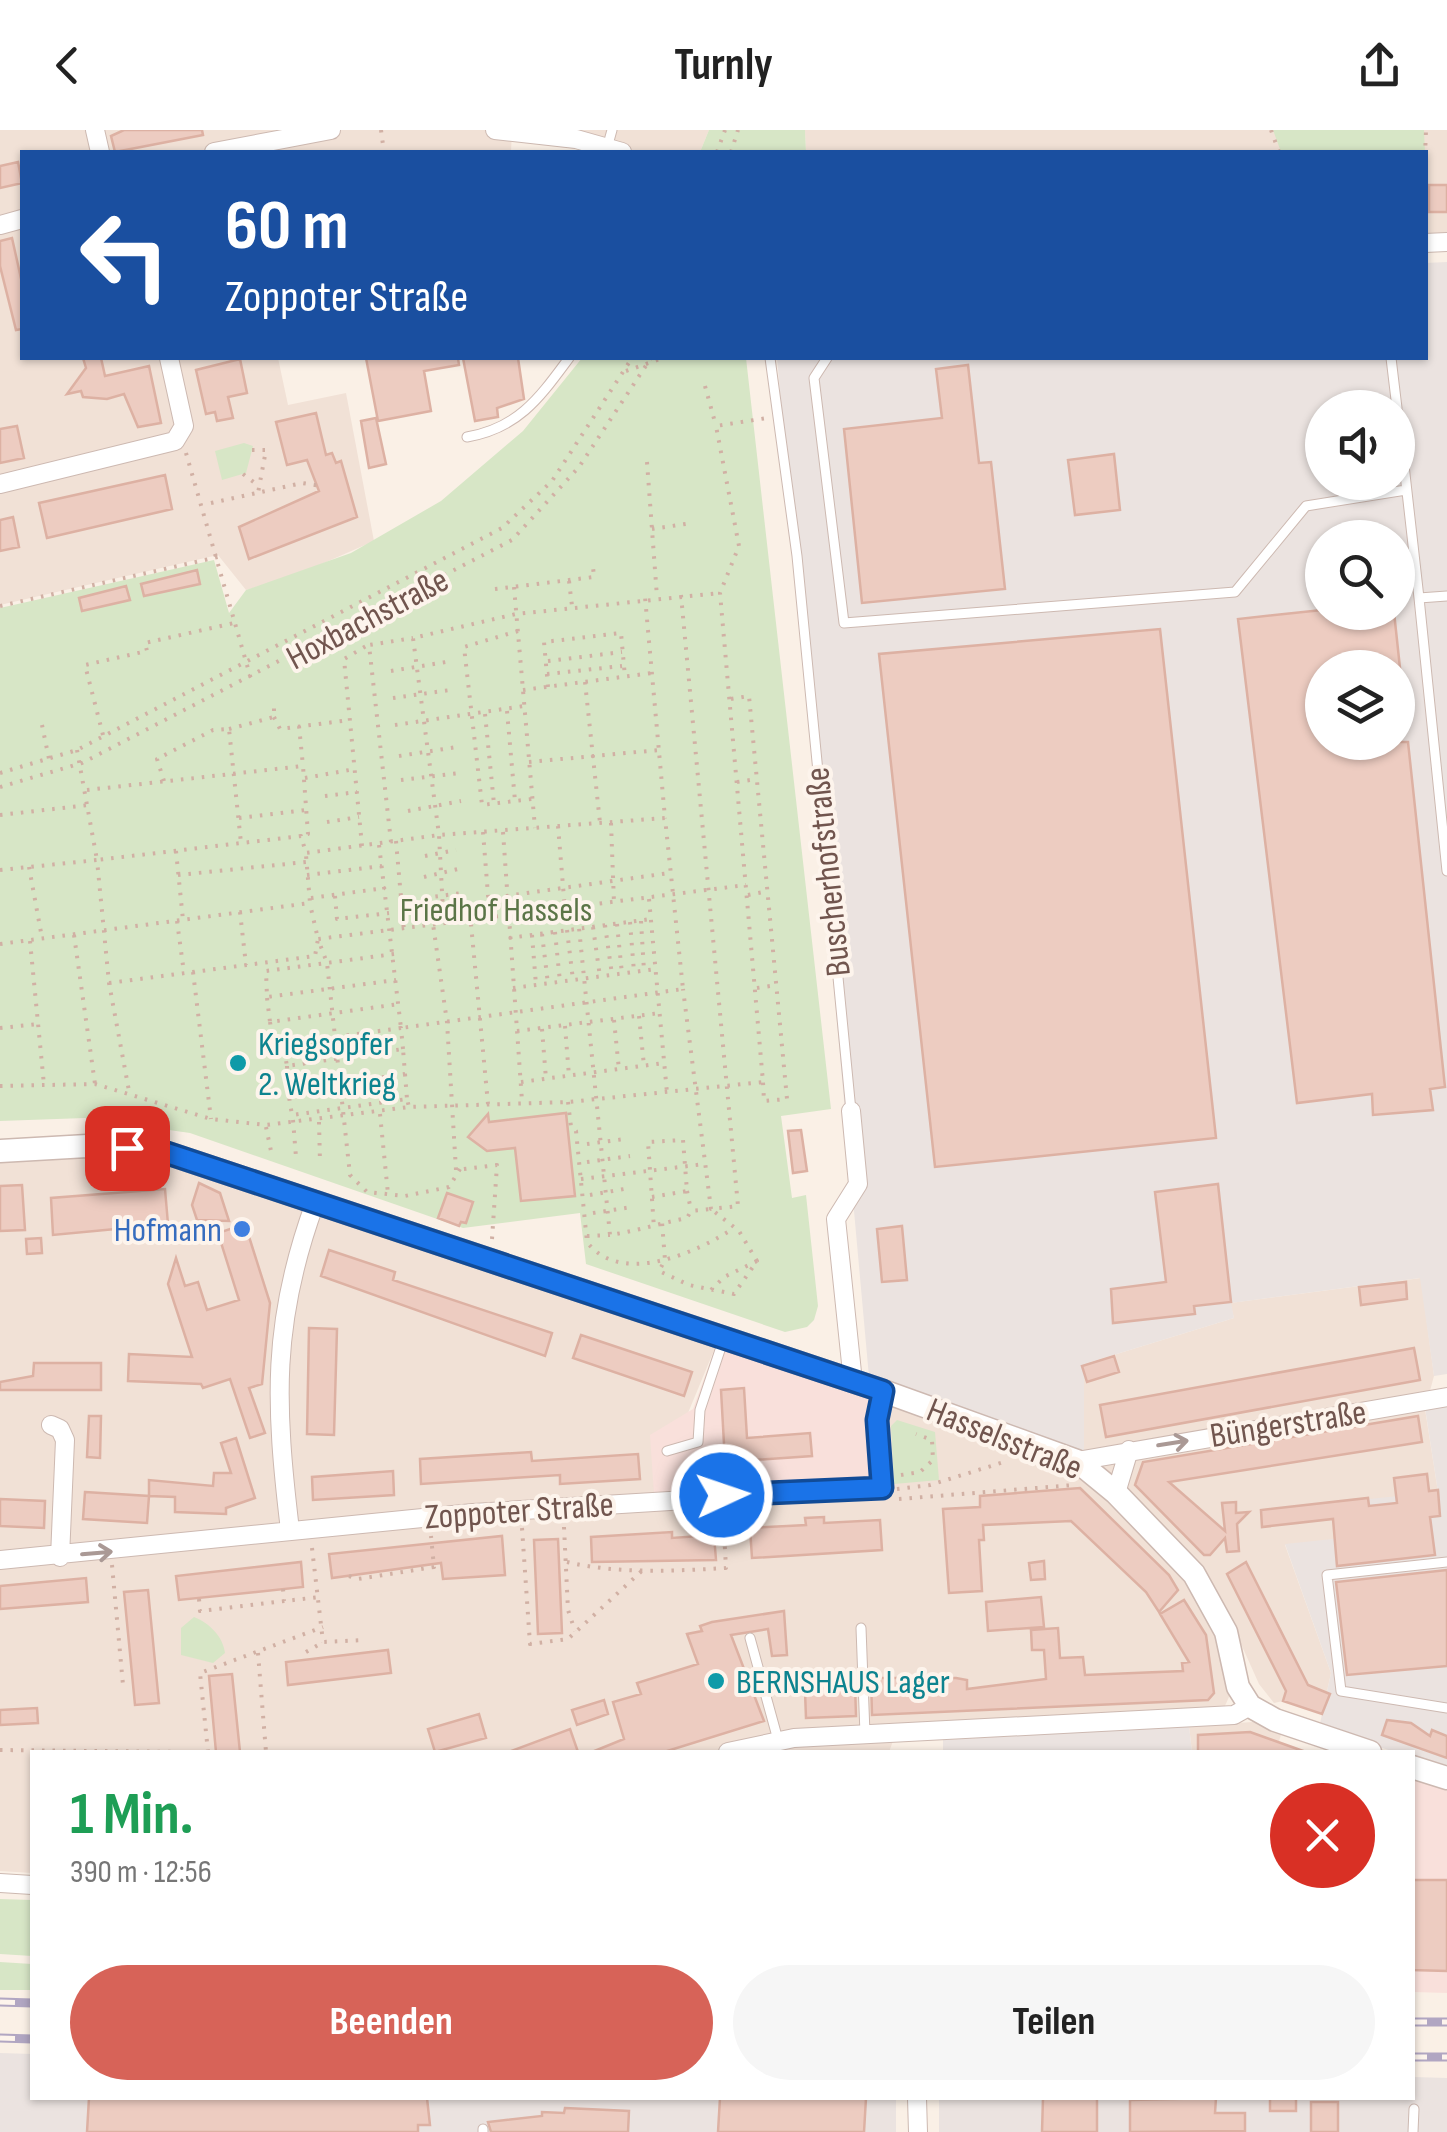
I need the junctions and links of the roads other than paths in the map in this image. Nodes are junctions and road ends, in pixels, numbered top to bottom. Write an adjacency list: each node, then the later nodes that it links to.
1 (331, 130): 4 (street)
2 (494, 130): 3 (street)
3 (614, 143)
4 (225, 150)
5 (169, 360): 12 (street)
6 (567, 360): 11 (lane)
7 (770, 360): 18 (lane, Buscherhofstraße)
8 (826, 360): 13 (lane)
9 (1391, 360): 10 (lane)
10 (1395, 390)
11 (467, 437)
12 (0, 484)
13 (1344, 500)
14 (1407, 500): 16 (lane)
15 (1447, 596): 16 (lane)
16 (1419, 598): 17 (lane)
17 (1447, 871)
18 (850, 1110): 22 (street, Buscherhofstraße)
19 (0, 1151): 20 (street, Hasselsstraße)
20 (316, 1203): 21 (street, Hasselsstraße); 30 (street)
21 (724, 1339): 22 (street, Hasselsstraße); 27 (lane)
22 (853, 1382): 23 (street, Hasselsstraße)
23 (883, 1391): 28 (street, Hasselsstraße); 30 (street, Zoppoter Straße)
24 (1447, 1397): 26 (street, Büngerstraße, one-way to 24)
25 (51, 1425): 31 (street)
26 (1129, 1450): 28 (street, Büngerstraße); 29 (street)
27 (666, 1451)
28 (1086, 1467): 29 (street, Hasselsstraße)
29 (1116, 1492): 36 (street, Hasselsstraße)
30 (290, 1530): 31 (street, Zoppoter Straße, one-way to 30)
31 (60, 1556): 32 (street, Zoppoter Straße)
32 (0, 1560)
33 (1447, 1562): 37 (lane)
34 (861, 1628): 38 (lane)
35 (750, 1638): 39 (lane)
36 (1250, 1706): 40 (street); 43 (street)
37 (1447, 1708)
38 (866, 1737): 40 (street); 41 (street)
39 (778, 1740): 41 (street); 42 (street)
40 (924, 1742)
41 (808, 1744)
42 (736, 1750)
43 (1364, 1750)
44 (1415, 1768): 45 (street)
45 (1447, 1778)
46 (0, 1883): 47 (street)
47 (30, 1885)
48 (917, 2100): 50 (street)
49 (1414, 2109): 51 (lane)
50 (918, 2132)
51 (1413, 2132)

